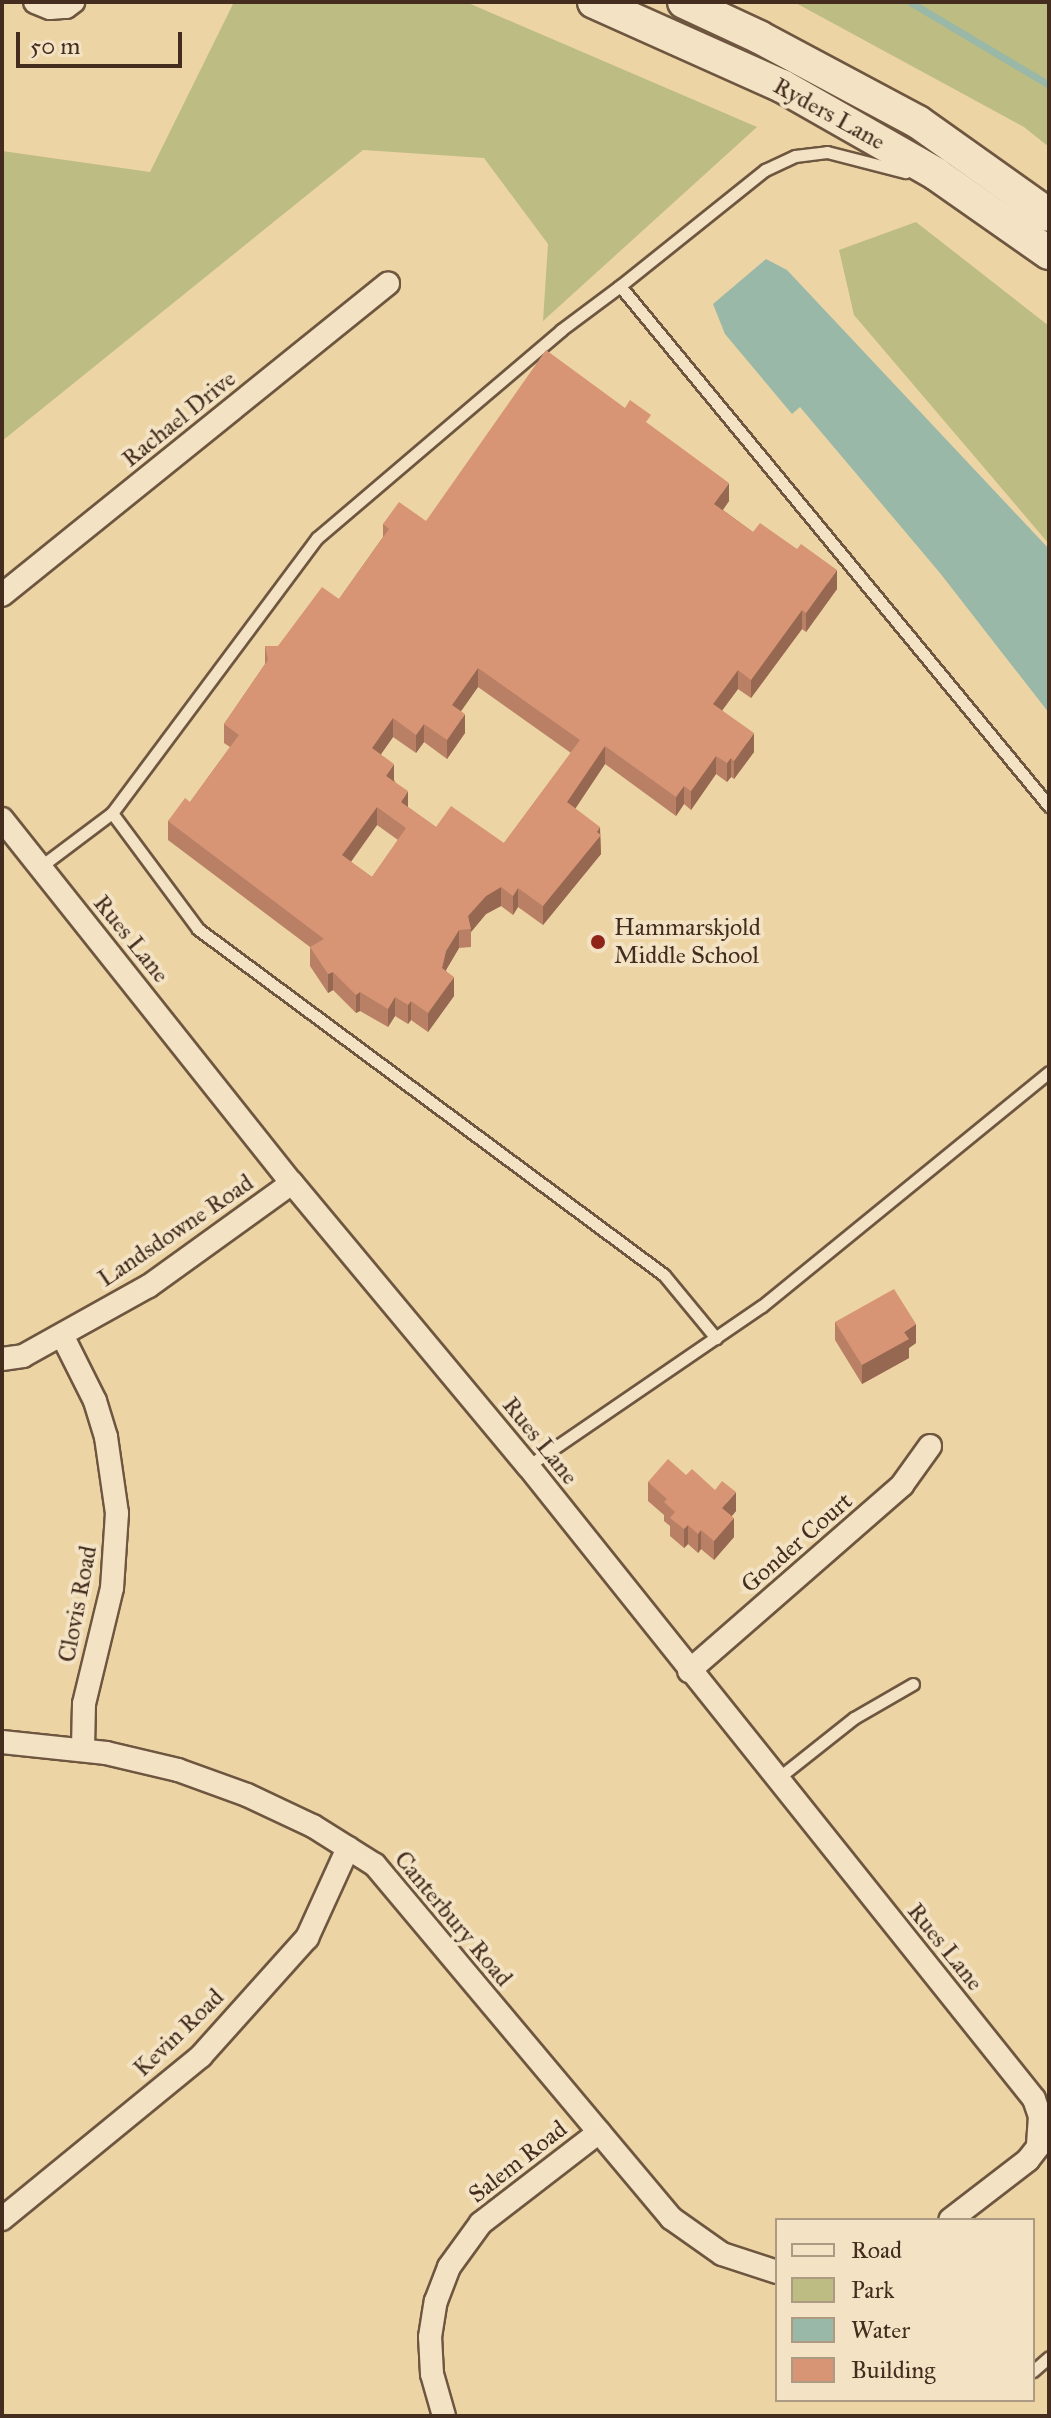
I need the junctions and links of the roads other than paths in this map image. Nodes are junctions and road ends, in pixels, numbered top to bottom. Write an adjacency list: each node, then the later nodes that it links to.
1 (35, 2): 2 (street)
2 (73, 2)
3 (594, 2): 5 (main road, Ryders Lane)
4 (684, 2): 6 (main road, Ryders Lane)
5 (962, 192): 7 (main road, Ryders Lane); 9 (lane)
6 (1049, 215)
7 (1049, 253)
8 (388, 283): 10 (street, Rachael Drive)
9 (620, 286): 11 (lane); 12 (lane)
10 (2, 595)
11 (1049, 806)
12 (112, 813): 14 (lane); 18 (lane)
13 (2, 819): 14 (street, Rues Lane)
14 (40, 867): 16 (street, Rues Lane)
15 (1049, 1072): 18 (lane)
16 (292, 1183): 17 (street, Landsdowne Road); 21 (street, Rues Lane)
17 (62, 1335): 19 (street, Landsdowne Road); 25 (street, Clovis Road)
18 (716, 1338): 21 (lane)
19 (2, 1359)
20 (930, 1446): 22 (street, Gonder Court)
21 (528, 1466): 22 (street, Rues Lane)
22 (689, 1671): 26 (street, Rues Lane)
23 (913, 1684): 26 (lane)
24 (2, 1742): 25 (street, Canterbury Road)
25 (83, 1749): 27 (street, Canterbury Road)
26 (776, 1779): 29 (street, Rues Lane)
27 (348, 1848): 28 (street, Canterbury Road); 30 (street, Kevin Road)
28 (599, 2132): 31 (street, Canterbury Road); 32 (street, Salem Road)
29 (953, 2218)
30 (2, 2219)
31 (775, 2271)
32 (444, 2416)

